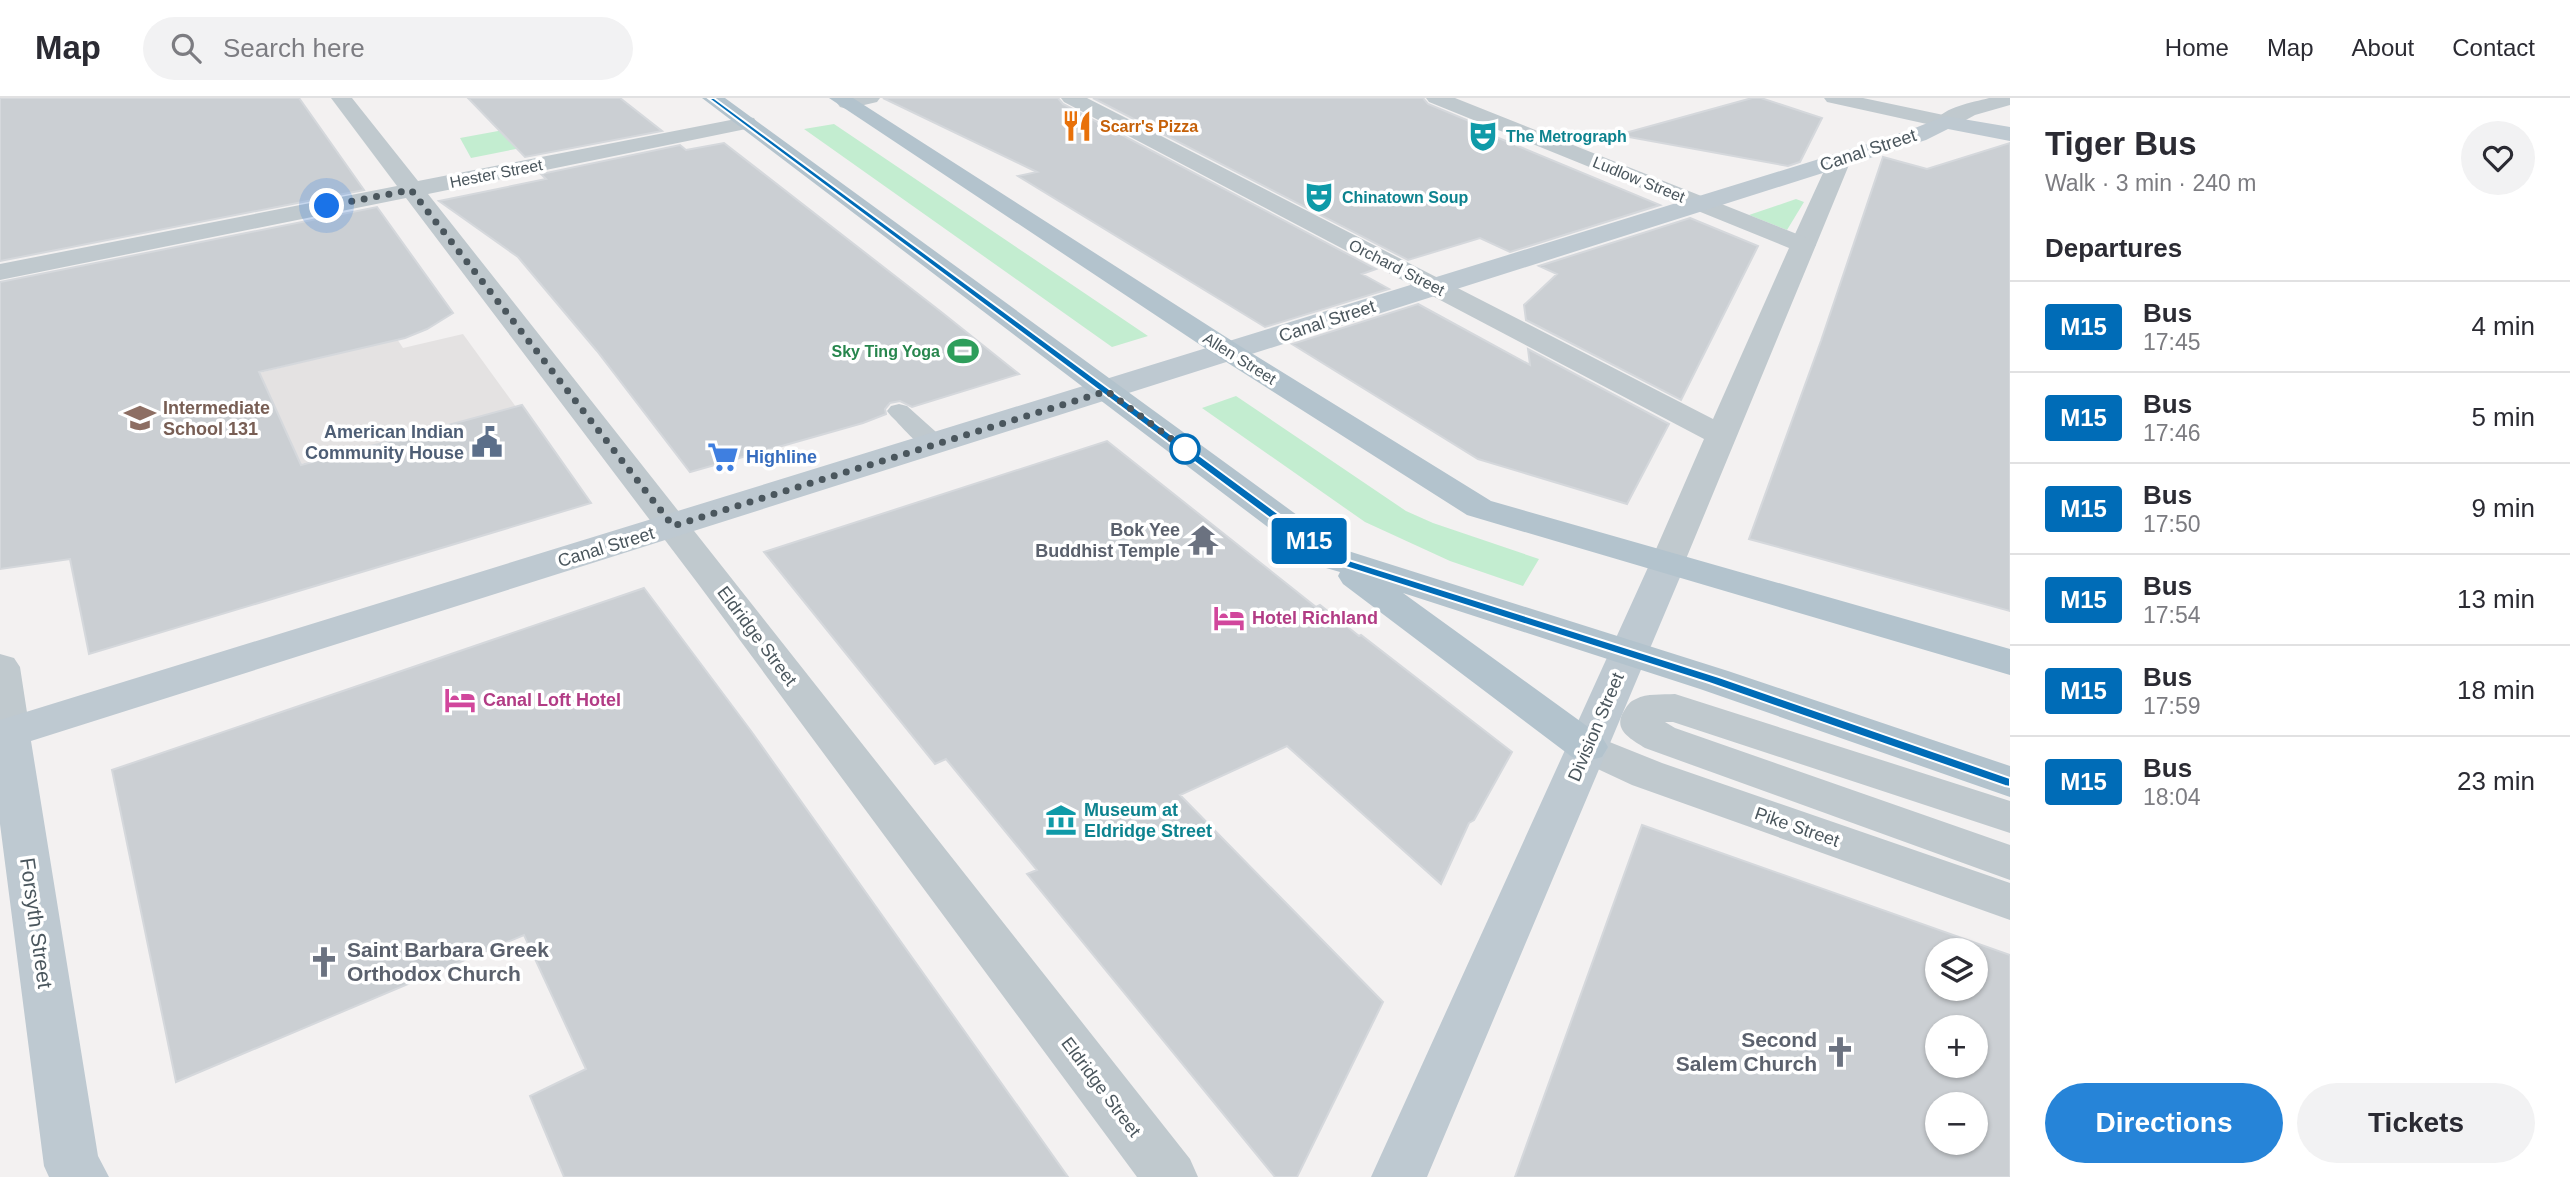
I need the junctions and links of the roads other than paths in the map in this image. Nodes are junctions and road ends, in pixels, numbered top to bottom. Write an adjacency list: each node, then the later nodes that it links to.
1 (341, 98): 12 (street, Eldridge Street)
2 (712, 98): 9 (main road)
3 (1071, 98): 16 (street, Orchard Street)
4 (1436, 98): 13 (street, Ludlow Street)
5 (1834, 98): 8 (street)
6 (2010, 99): 8 (street, Canal Street)
7 (852, 100): 17 (main road, Allen Street)
8 (1945, 122): 10 (main road); 11 (main road, Canal Street)
9 (746, 123): 12 (street, Hester Street); 18 (main road)
10 (2010, 134)
11 (1840, 160): 13 (main road, Canal Street); 14 (street, Division Street)
12 (411, 190): 15 (street, Hester Street); 22 (street, Eldridge Street)
13 (1700, 203): 14 (street, Ludlow Street); 16 (main road, Canal Street)
14 (1803, 245): 20 (street, Division Street)
15 (0, 272)
16 (1435, 287): 17 (main road, Canal Street); 20 (street, Orchard Street)
17 (1230, 352): 18 (main road, Canal Street); 24 (main road, Allen Street)
18 (1107, 391): 21 (main road, Canal Street); 23 (main road)
19 (899, 411): 21 (lane)
20 (1721, 436): 24 (street, Division Street)
21 (936, 445): 22 (main road, Canal Street)
22 (673, 526): 28 (main road, Canal Street); 35 (street, Eldridge Street)
23 (1332, 558): 25 (main road); 29 (main road)
24 (1668, 563): 25 (main road, Division Street); 26 (main road)
25 (1628, 653): 29 (main road, Division Street); 30 (main road)
26 (2010, 662)
27 (0, 667): 28 (street, Forsyth Street)
28 (4, 734): 34 (main road, Forsyth Street)
29 (1587, 747): 33 (street, Pike Street); 36 (main road, Division Street)
30 (2010, 782)
31 (2010, 817): 32 (street)
32 (2010, 863)
33 (2010, 902)
34 (81, 1177)
35 (1170, 1177)
36 (1399, 1177)

